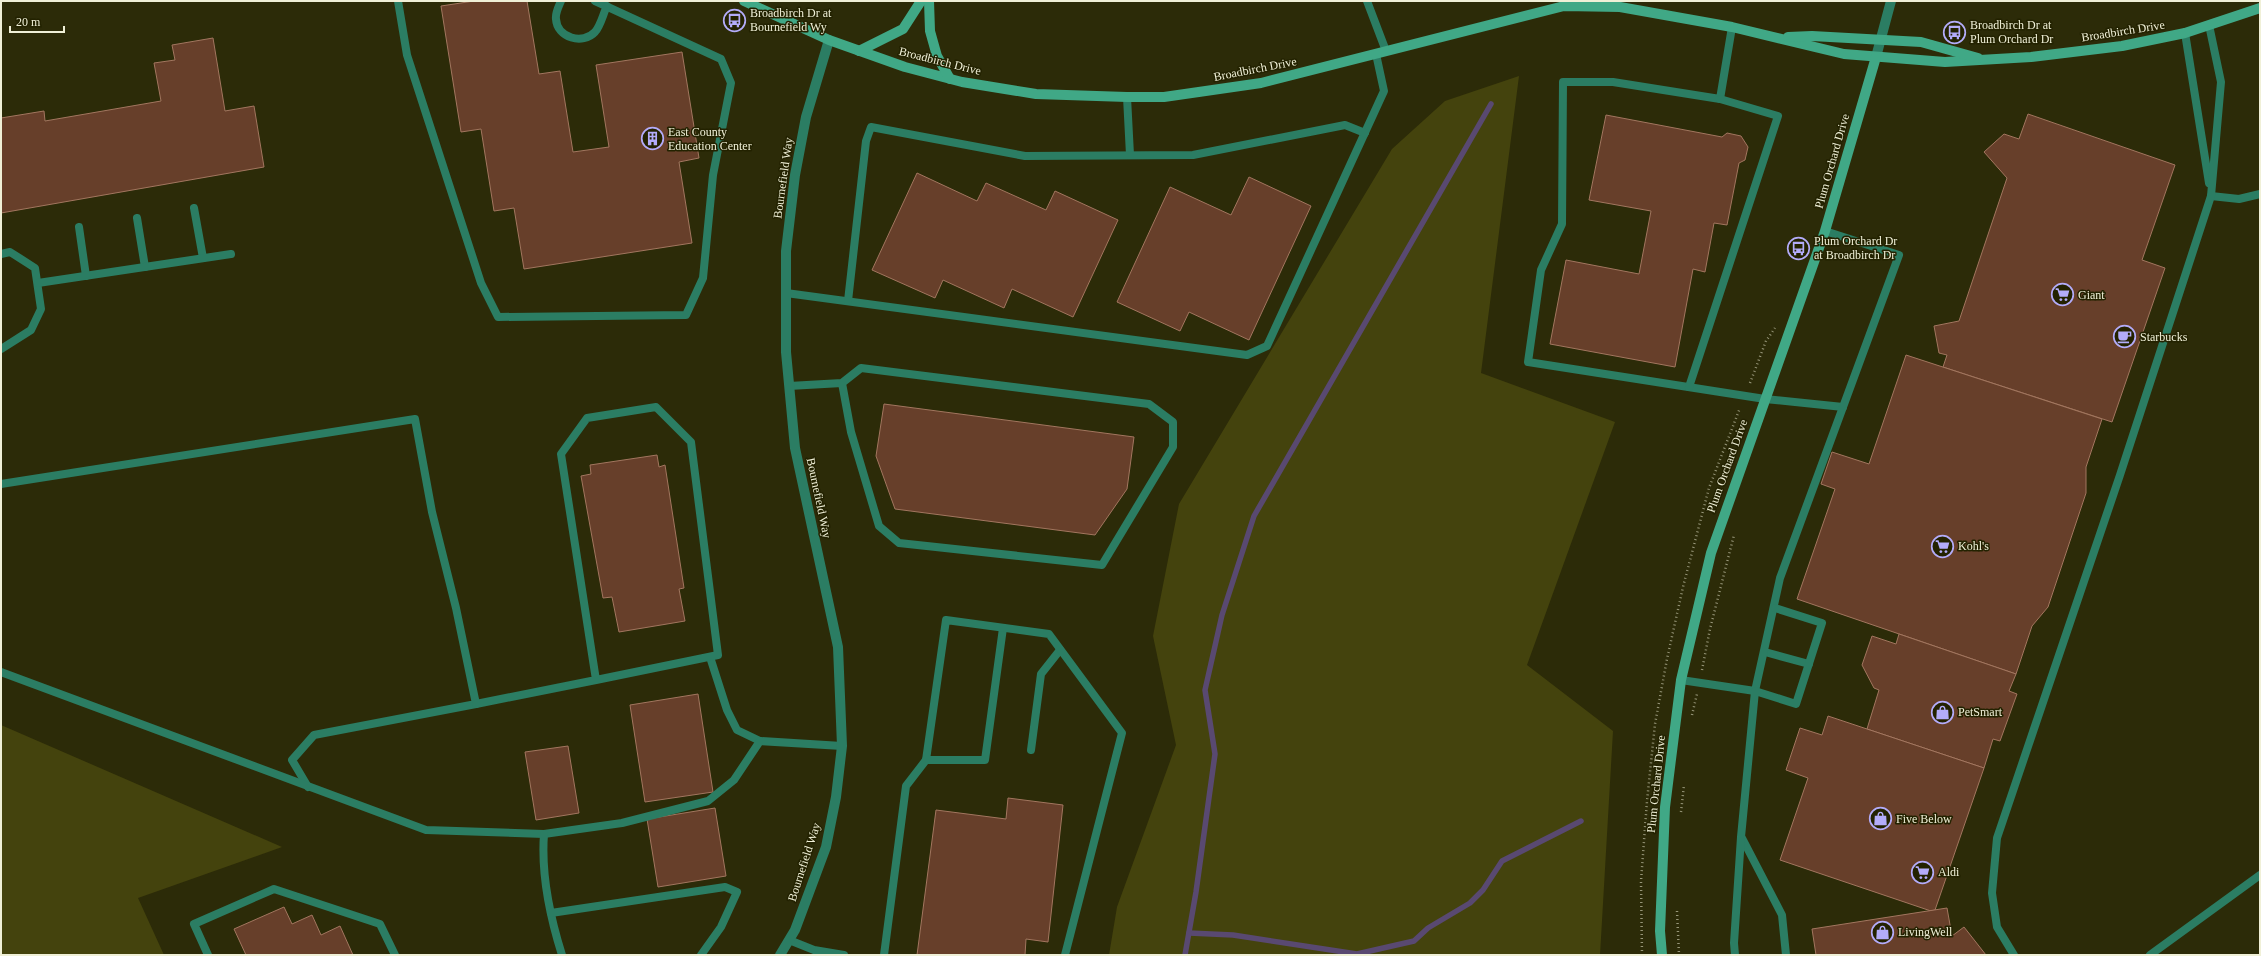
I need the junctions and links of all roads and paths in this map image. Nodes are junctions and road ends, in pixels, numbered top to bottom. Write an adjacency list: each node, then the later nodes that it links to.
1 (398, 1): 9 (lane)
2 (561, 1): 9 (lane)
3 (595, 1): 9 (lane)
4 (745, 1): 15 (street, Broadbirch Drive)
5 (921, 1): 17 (street)
6 (929, 1): 21 (street)
7 (1368, 1): 18 (lane)
8 (1891, 1): 16 (street, Plum Orchard Drive)
9 (607, 6)
10 (2260, 8): 11 (street, Broadbirch Drive)
11 (2209, 26): 13 (street, Broadbirch Drive); 27 (lane)
12 (1732, 27): 14 (street, Broadbirch Drive); 18 (street, Broadbirch Drive); 23 (lane)
13 (2185, 33): 20 (street, Broadbirch Drive); 27 (lane)
14 (1776, 38): 16 (street, Broadbirch Drive); 19 (street, Broadbirch Drive)
15 (829, 40): 17 (street, Broadbirch Drive); 38 (street, Bournefield Way)
16 (1880, 41): 19 (street, Plum Orchard Drive); 20 (street, Broadbirch Drive)
17 (859, 51): 21 (street, Broadbirch Drive)
18 (1381, 53): 22 (street, Broadbirch Drive); 24 (lane)
19 (1876, 57): 20 (street, Broadbirch Drive); 31 (street, Plum Orchard Drive)
20 (1986, 60)
21 (950, 79): 22 (street, Broadbirch Drive)
22 (1127, 97): 25 (lane)
23 (1720, 99): 43 (lane); 43 (lane)
24 (1365, 133): 25 (lane); 39 (lane)
25 (1130, 155): 39 (lane)
26 (2260, 194): 27 (lane)
27 (2212, 196): 85 (lane)
28 (194, 208): 34 (lane)
29 (137, 218): 35 (lane)
30 (79, 227): 36 (lane)
31 (1825, 231): 44 (street, Plum Orchard Drive); 45 (lane)
32 (1, 254): 37 (lane)
33 (231, 254): 34 (lane)
34 (203, 258): 35 (lane)
35 (145, 267): 36 (lane)
36 (86, 276): 37 (lane)
37 (38, 283): 40 (lane)
38 (786, 293): 39 (lane); 42 (street, Bournefield Way)
39 (848, 301)
40 (1, 349)
41 (842, 383): 41 (lane); 42 (lane)
42 (789, 386): 61 (street, Bournefield Way)
43 (1689, 387): 44 (lane)
44 (1765, 399): 45 (lane); 57 (street, Plum Orchard Drive)
45 (1843, 407): 48 (lane)
46 (1, 484): 59 (lane)
47 (1736, 529): 50 (path)
48 (1775, 608): 52 (lane); 54 (lane)
49 (1003, 628): 51 (lane); 63 (lane); 63 (lane)
50 (1707, 643)
51 (1060, 650): 62 (lane); 80 (lane)
52 (1765, 652): 54 (lane); 58 (lane)
53 (710, 657): 56 (lane); 56 (lane); 60 (lane)
54 (1809, 664): 58 (lane)
55 (1, 672): 65 (lane)
56 (596, 680): 59 (lane)
57 (1681, 680): 58 (lane); 81 (street, Plum Orchard Drive)
58 (1755, 691): 68 (lane)
59 (476, 704): 65 (lane)
60 (760, 741): 61 (lane); 67 (lane)
61 (842, 746): 72 (street, Bournefield Way)
62 (1031, 750)
63 (926, 760): 79 (lane)
64 (1684, 780): 66 (path)
65 (308, 787): 67 (lane)
66 (1680, 819)
67 (544, 834): 71 (lane)
68 (1741, 836): 83 (lane); 84 (lane)
69 (2260, 875): 86 (lane)
70 (1676, 907): 82 (path)
71 (551, 913): 76 (lane); 77 (lane)
72 (789, 940): 73 (street, Bournefield Way); 78 (lane)
73 (782, 954)
74 (208, 955): 75 (lane)
75 (395, 955)
76 (562, 955)
77 (701, 955)
78 (844, 955)
79 (884, 955)
80 (1065, 955)
81 (1662, 955)
82 (1679, 955)
83 (1735, 955)
84 (1786, 955)
85 (2014, 955)
86 (2150, 955)

